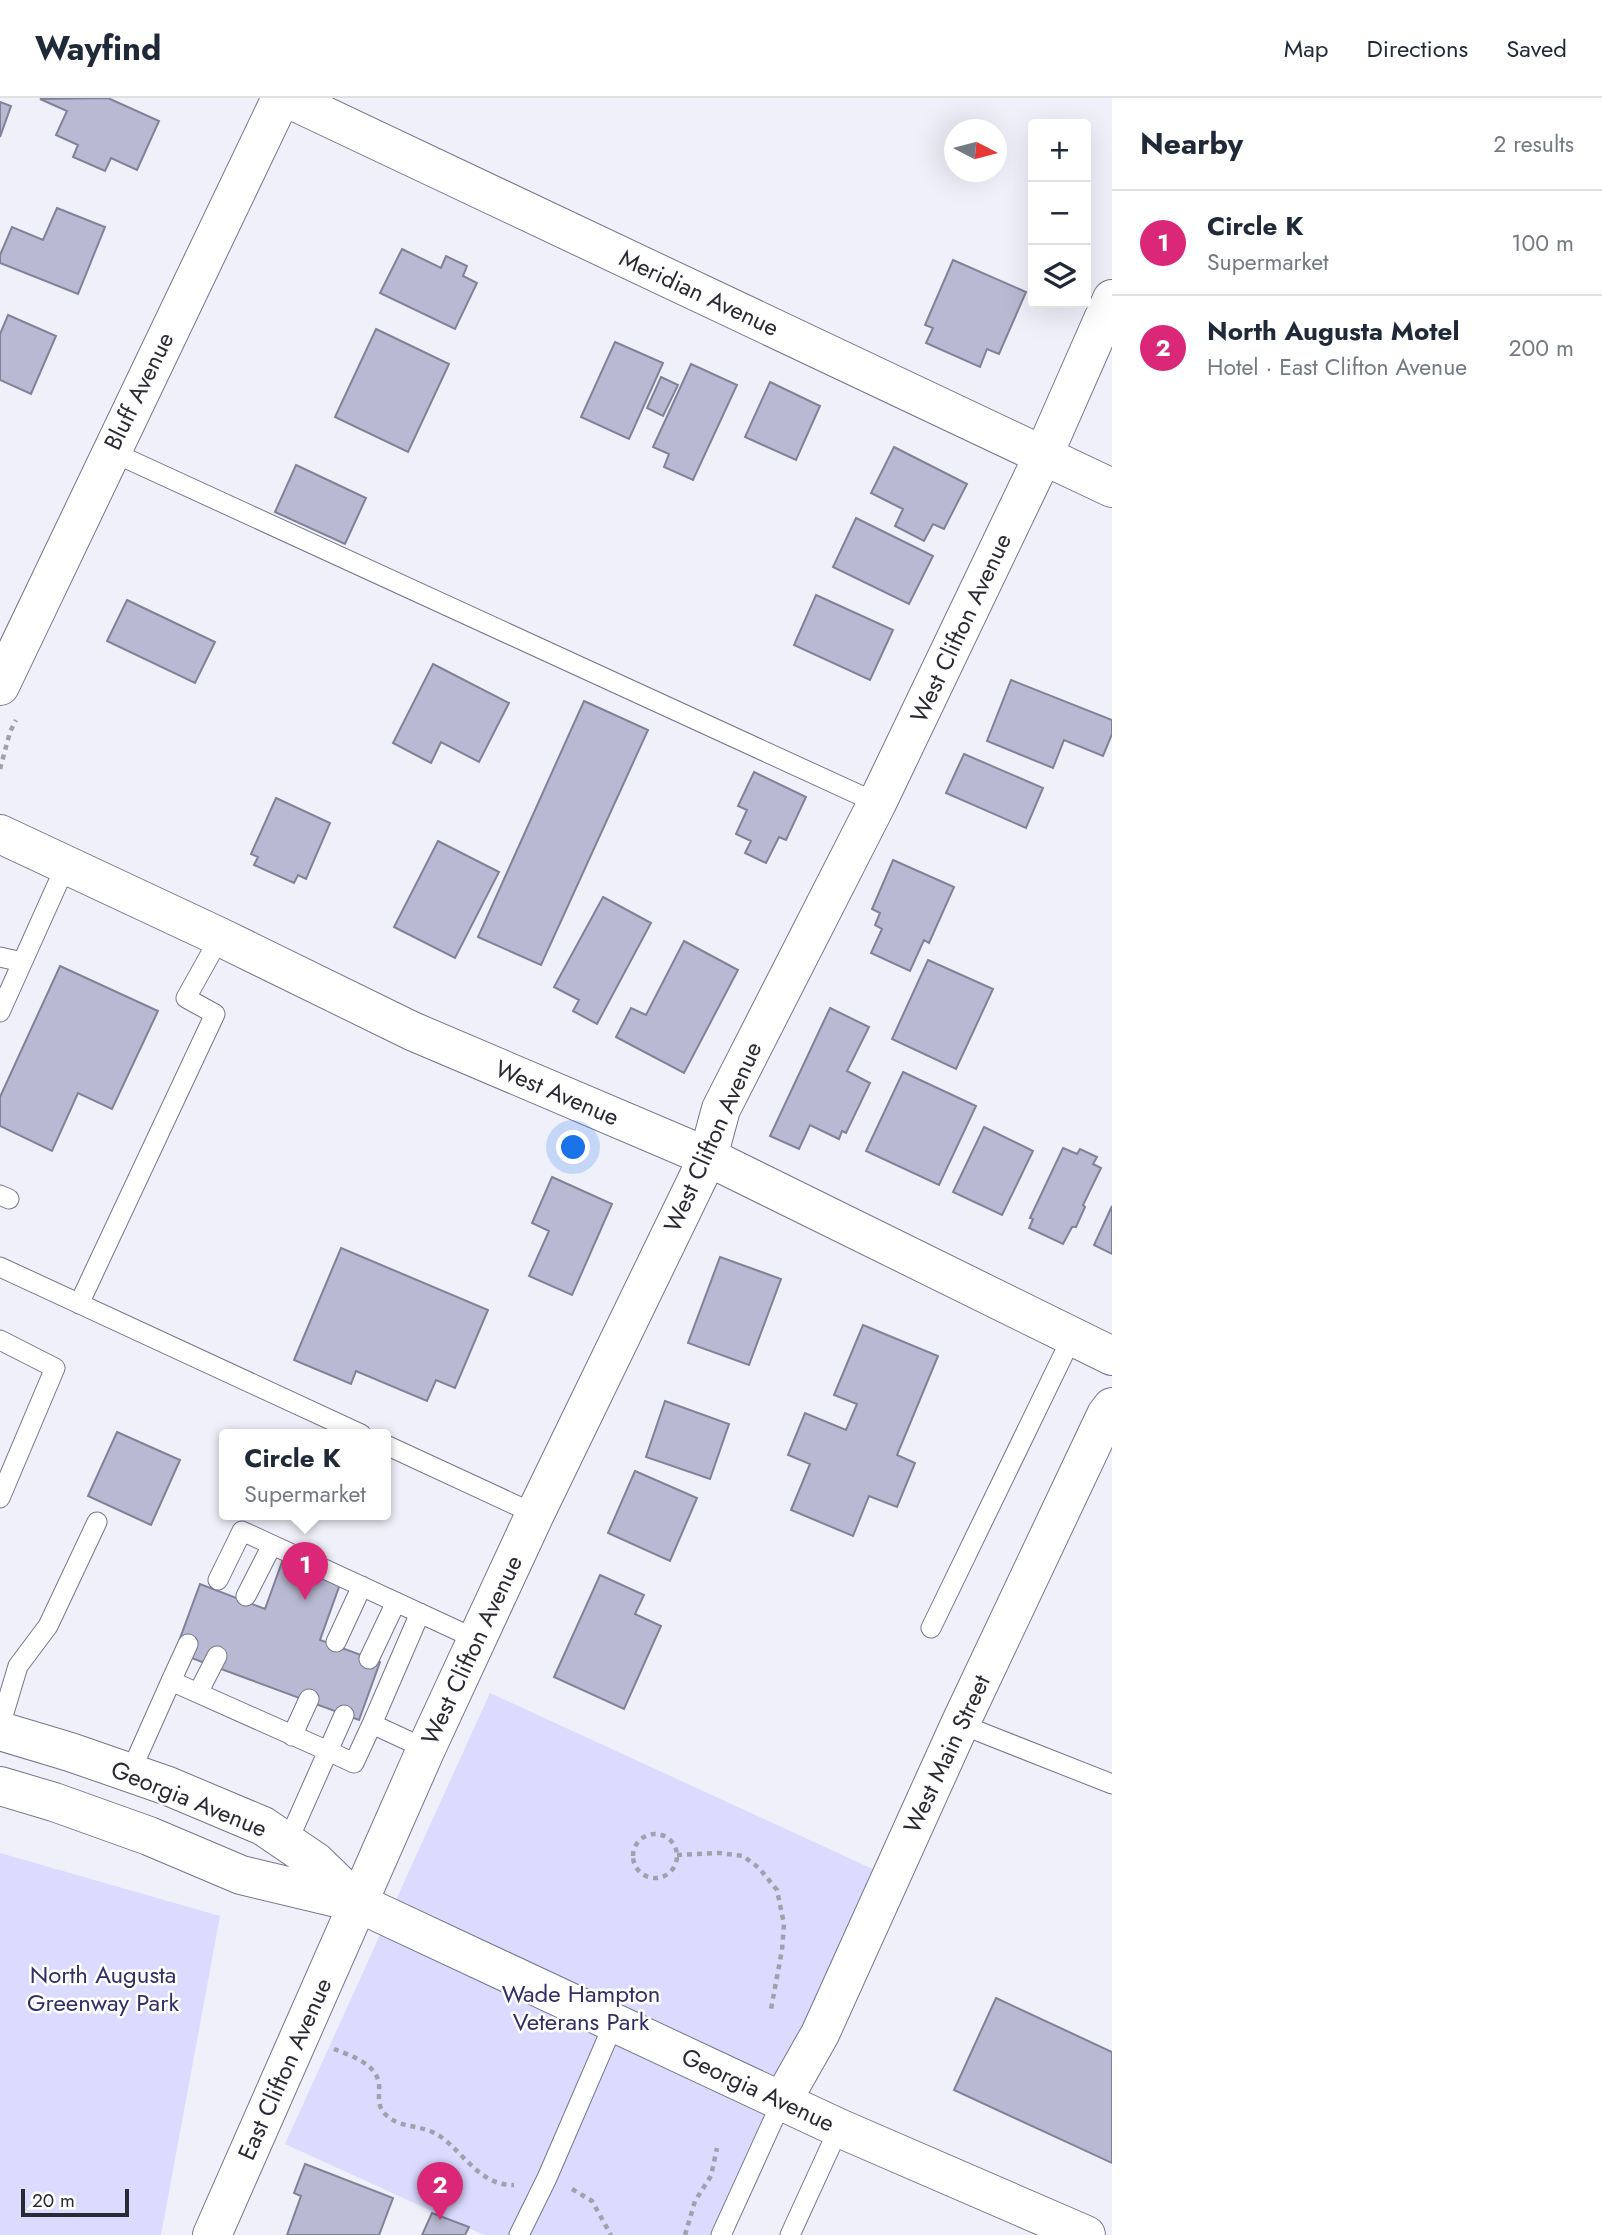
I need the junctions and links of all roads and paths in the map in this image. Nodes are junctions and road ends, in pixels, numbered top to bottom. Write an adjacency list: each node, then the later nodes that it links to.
1 (281, 98): 4 (street, Bluff Avenue)
2 (287, 98): 5 (street, Meridian Avenue)
3 (1112, 299): 5 (street, West Clifton Avenue)
4 (110, 451): 7 (street, Bluff Avenue); 8 (lane)
5 (1043, 456): 6 (street, Meridian Avenue); 8 (street, West Clifton Avenue)
6 (1112, 488)
7 (0, 685)
8 (877, 803): 15 (street, West Clifton Avenue)
9 (0, 834): 10 (street, West Avenue)
10 (66, 865): 11 (street, West Avenue); 13 (lane)
11 (220, 937): 15 (street, West Avenue); 17 (lane)
12 (0, 957): 13 (lane)
13 (22, 962): 14 (lane)
14 (0, 1012)
15 (708, 1157): 18 (street, West Avenue); 25 (street, West Clifton Avenue)
16 (0, 1267): 17 (lane)
17 (79, 1304): 22 (lane)
18 (1073, 1337): 20 (street, West Avenue); 33 (lane)
19 (0, 1340): 24 (lane)
20 (1112, 1356)
21 (1112, 1407): 44 (street, West Main Street)
22 (350, 1429)
23 (391, 1447): 25 (lane)
24 (0, 1498)
25 (535, 1514): 34 (street, West Clifton Avenue)
26 (97, 1522): 45 (lane)
27 (272, 1545): 28 (lane); 29 (lane); 30 (lane)
28 (218, 1580)
29 (362, 1586): 31 (lane); 35 (lane)
30 (246, 1597)
31 (396, 1602): 32 (lane); 38 (lane)
32 (420, 1613): 34 (lane); 43 (lane)
33 (931, 1628)
34 (478, 1640): 47 (street, West Clifton Avenue)
35 (336, 1642)
36 (188, 1644): 39 (lane)
37 (216, 1656): 40 (lane)
38 (369, 1659)
39 (171, 1681): 40 (lane); 49 (lane)
40 (198, 1693): 46 (lane)
41 (309, 1699): 46 (lane)
42 (344, 1715): 48 (lane)
43 (372, 1724): 47 (lane); 48 (lane)
44 (960, 1724): 50 (lane); 58 (street, West Main Street)
45 (0, 1728): 49 (street, Georgia Avenue)
46 (292, 1736): 48 (lane)
47 (426, 1749): 54 (street, West Clifton Avenue)
48 (328, 1751): 52 (lane)
49 (130, 1773): 52 (street, Georgia Avenue)
50 (1112, 1784)
51 (0, 1786): 54 (street, Georgia Avenue)
52 (288, 1841): 54 (street, Georgia Avenue)
53 (677, 1855): 53 (path); 55 (path)
54 (358, 1903): 56 (street, Georgia Avenue); 63 (street, East Clifton Avenue)
55 (771, 2009)
56 (614, 2023): 58 (street, Georgia Avenue); 64 (lane)
57 (352, 2057): 61 (path)
58 (782, 2101): 59 (street, Georgia Avenue); 67 (lane)
59 (839, 2128): 68 (lane); 69 (street, Georgia Avenue)
60 (717, 2148): 66 (path)
61 (520, 2184)
62 (568, 2186): 65 (path)
63 (212, 2235)
64 (519, 2235)
65 (611, 2235)
66 (685, 2235)
67 (721, 2235)
68 (790, 2235)
69 (1086, 2235)

